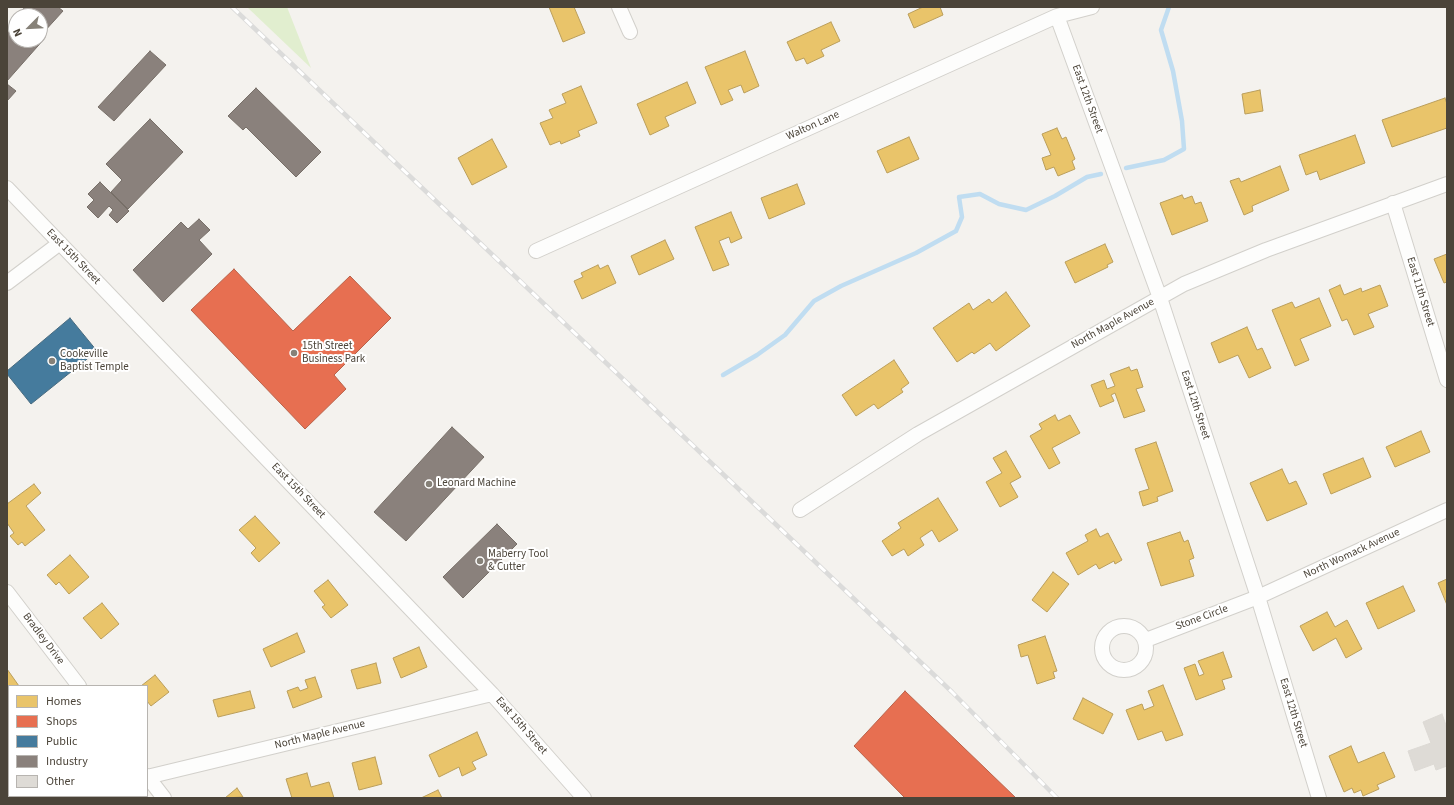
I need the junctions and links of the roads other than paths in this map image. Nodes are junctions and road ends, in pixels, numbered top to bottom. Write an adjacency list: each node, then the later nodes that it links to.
1 (619, 7): 4 (street)
2 (1092, 7): 3 (street, Walton Lane)
3 (1057, 16): 9 (street, Walton Lane); 11 (street, East 12th Street)
4 (630, 32)
5 (1447, 184): 7 (street, North Maple Avenue)
6 (7, 188): 8 (street, East 15th Street)
7 (1393, 203): 11 (street, North Maple Avenue); 12 (street, East 11th Street)
8 (60, 243): 10 (street); 19 (street, East 15th Street)
9 (536, 251)
10 (7, 283)
11 (1160, 298): 13 (street, North Maple Avenue); 16 (street, East 12th Street)
12 (1447, 380)
13 (800, 510)
14 (1447, 510): 16 (street, North Womack Avenue)
15 (7, 592): 18 (street, Bradley Drive)
16 (1258, 597): 17 (street, Stone Circle); 24 (street, East 12th Street)
17 (1146, 640)
18 (77, 685)
19 (492, 694): 20 (street, North Maple Avenue); 23 (street, East 15th Street)
20 (148, 777)
21 (148, 778): 22 (street)
22 (164, 798)
23 (584, 798)
24 (1319, 798)

